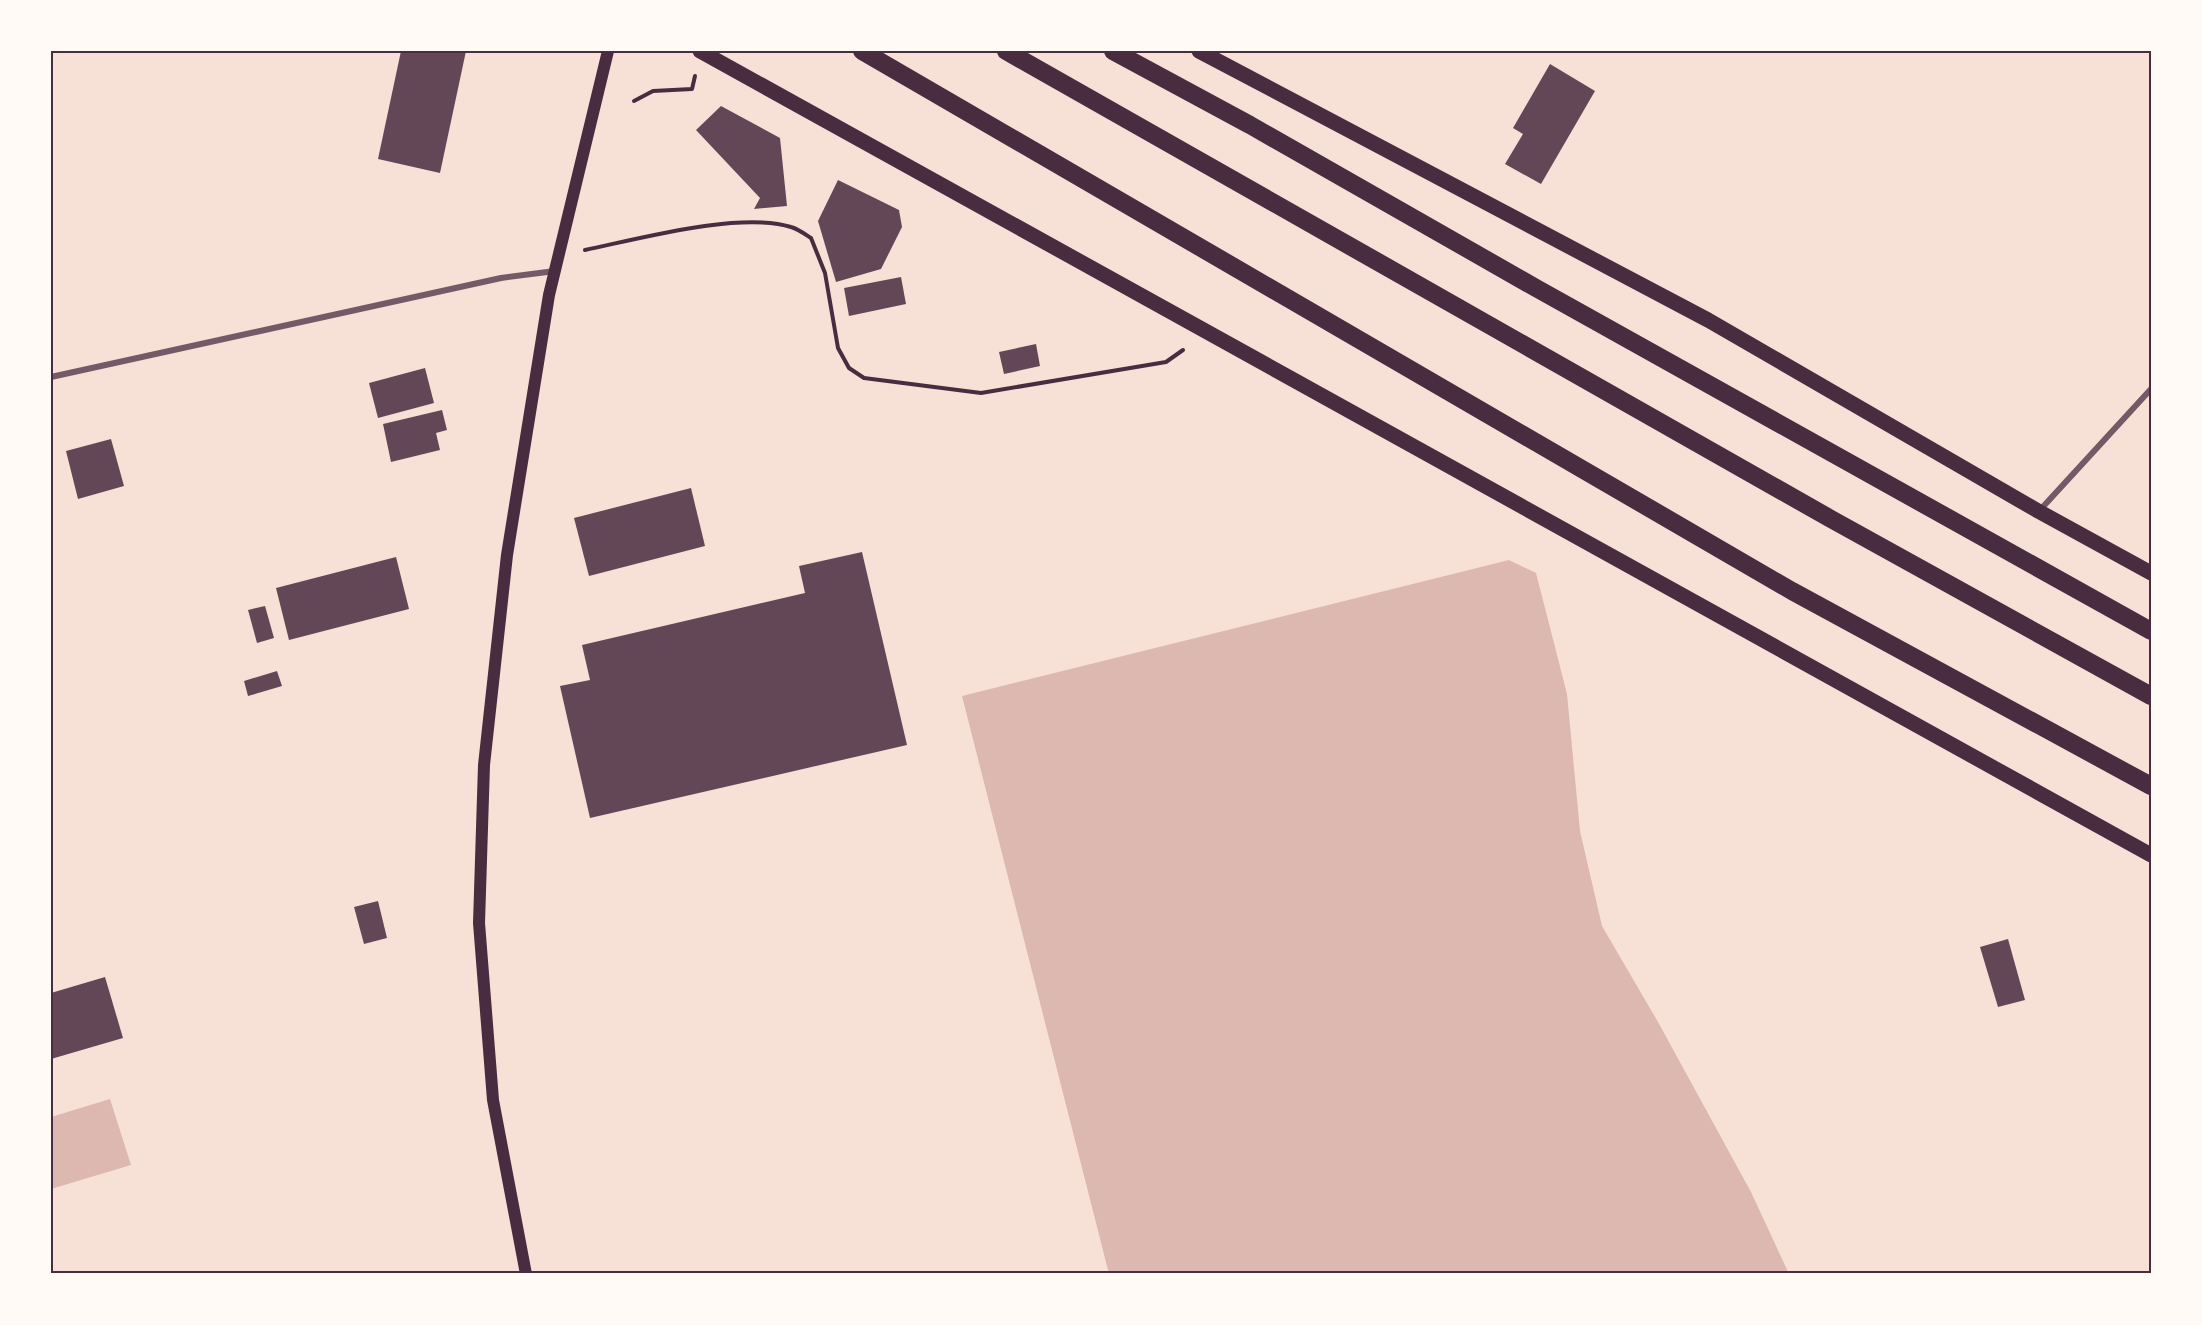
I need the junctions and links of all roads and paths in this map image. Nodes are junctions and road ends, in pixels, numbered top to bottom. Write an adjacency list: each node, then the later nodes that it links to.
1 (608, 51): 10 (main road)
2 (700, 51): 19 (main road)
3 (862, 51): 18 (highway)
4 (1006, 51): 17 (highway)
5 (1113, 51): 16 (highway)
6 (1199, 51): 14 (main road)
7 (692, 89): 8 (path)
8 (633, 101)
9 (582, 250): 11 (path)
10 (555, 271): 12 (street); 20 (main road)
11 (1184, 350)
12 (51, 376)
13 (2151, 389): 14 (street)
14 (2038, 512): 15 (main road)
15 (2151, 573)
16 (2151, 632)
17 (2151, 696)
18 (2151, 786)
19 (2151, 855)
20 (526, 1274)

